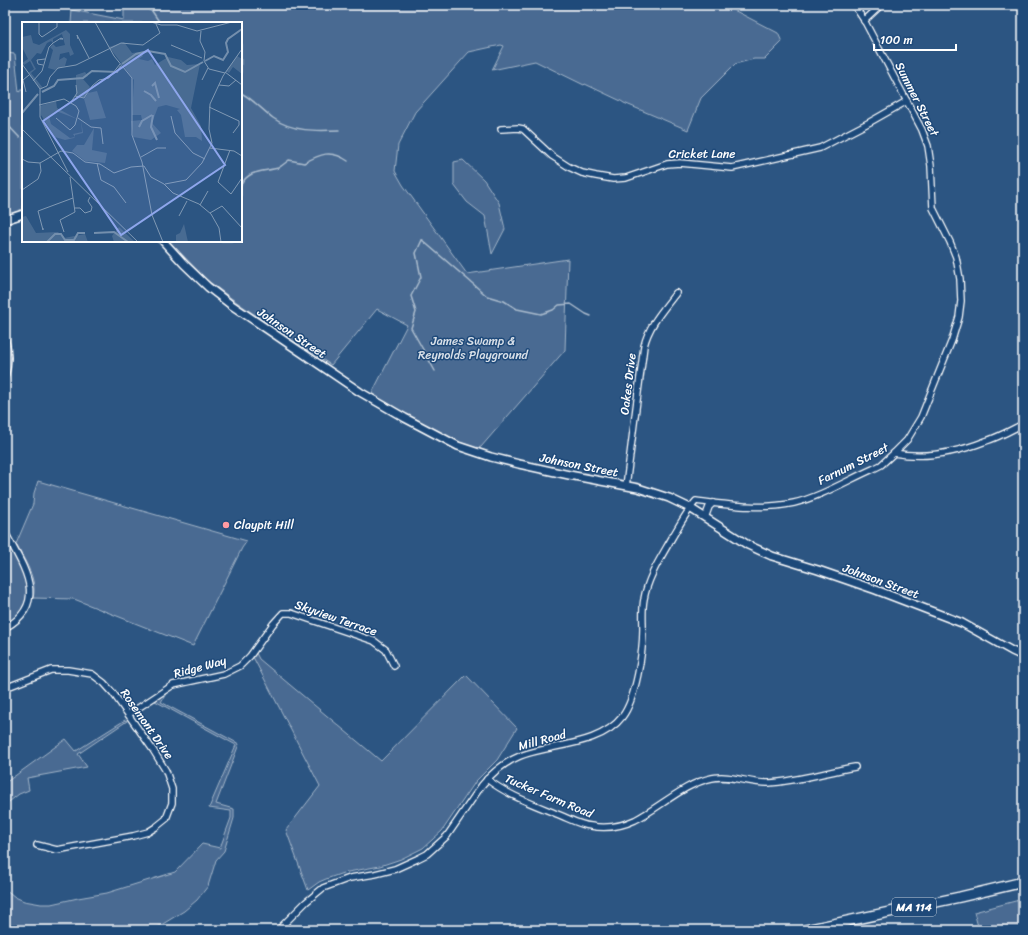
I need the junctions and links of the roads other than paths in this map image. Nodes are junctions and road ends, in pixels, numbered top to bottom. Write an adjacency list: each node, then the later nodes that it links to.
1 (854, 5): 3 (street, Summer Street)
2 (881, 5): 3 (street)
3 (864, 21): 4 (street, Summer Street)
4 (906, 101): 5 (street, Cricket Lane); 13 (street, Summer Street)
5 (501, 129)
6 (22, 214): 7 (street)
7 (5, 220)
8 (163, 242): 14 (street, Johnson Street)
9 (676, 293): 14 (street, Oakes Drive)
10 (5, 337): 11 (street)
11 (5, 377)
12 (1023, 424): 13 (street, Farnum Street)
13 (894, 453): 15 (street, Farnum Street)
14 (626, 486): 16 (street, Johnson Street)
15 (713, 503): 16 (street, Farnum Street); 17 (street)
16 (690, 508): 17 (street, Johnson Street); 26 (street, Mill Road)
17 (705, 518): 21 (street, Johnson Street)
18 (5, 532): 20 (street)
19 (282, 613): 22 (street, Skyview Terrace); 24 (street, Ridge Way)
20 (5, 628)
21 (1023, 656)
22 (394, 666)
23 (5, 688): 24 (street, Rosemont Drive)
24 (129, 714): 27 (street, Rosemont Drive)
25 (855, 767): 26 (street, Tucker Farm Road)
26 (487, 779): 29 (street, Mill Road)
27 (37, 845)
28 (1023, 882): 30 (highway, MA 114)
29 (278, 930)
30 (805, 930)

